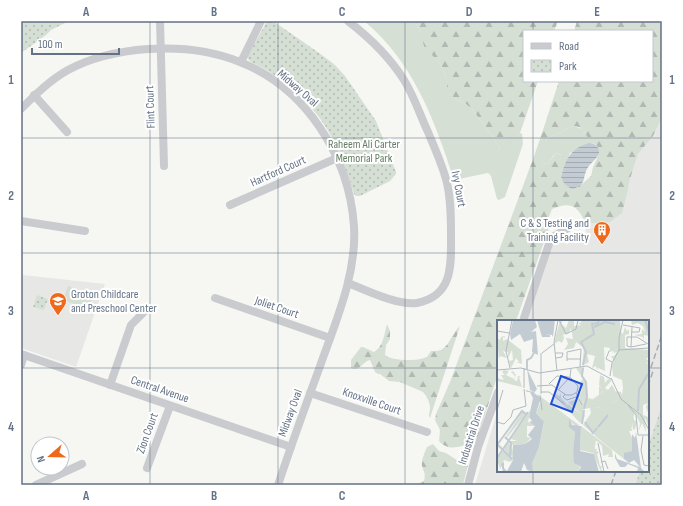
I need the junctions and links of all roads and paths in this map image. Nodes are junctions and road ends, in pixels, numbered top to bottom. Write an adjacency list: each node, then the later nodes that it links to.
1 (160, 21): 4 (street, Flint Court)
2 (261, 21): 5 (street)
3 (348, 21): 15 (street, Ivy Court)
4 (160, 48): 5 (street, Midway Oval); 6 (street, Midway Oval); 10 (street, Flint Court)
5 (241, 62): 9 (street, Midway Oval)
6 (34, 95): 7 (street, Midway Oval); 8 (street)
7 (21, 109)
8 (67, 132)
9 (337, 158): 11 (street, Hartford Court); 15 (street, Midway Oval)
10 (164, 166)
11 (230, 206)
12 (21, 221): 14 (street)
13 (568, 228): 18 (street)
14 (85, 231)
15 (348, 283): 19 (street, Midway Oval)
16 (215, 298): 19 (street, Joliet Court)
17 (145, 311): 22 (street)
18 (523, 320)
19 (330, 338): 23 (street, Midway Oval)
20 (22, 354): 21 (street); 22 (street, Central Avenue)
21 (21, 365)
22 (110, 385): 25 (street, Central Avenue)
23 (310, 393): 26 (street, Knoxville Court); 27 (street, Midway Oval)
24 (497, 395): 32 (street, Industrial Drive)
25 (170, 406): 27 (street, Central Avenue); 29 (street, Zion Court)
26 (427, 432)
27 (291, 447): 31 (street, Midway Oval)
28 (82, 464): 30 (street)
29 (147, 468)
30 (36, 485)
31 (278, 485)
32 (468, 485)

